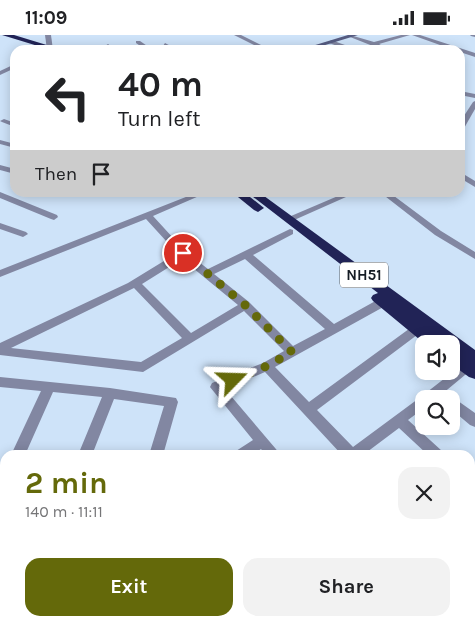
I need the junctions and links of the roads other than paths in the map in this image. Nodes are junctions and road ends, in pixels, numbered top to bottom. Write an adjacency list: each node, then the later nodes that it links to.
1 (6, 35): 11 (highway)
2 (237, 35): 13 (street)
3 (407, 35): 9 (street)
4 (415, 35): 16 (street)
5 (0, 36): 10 (highway)
6 (350, 36): 8 (street); 9 (street)
7 (138, 42): 12 (street)
8 (331, 42): 14 (street); 15 (street)
9 (374, 44)
10 (35, 45)
11 (37, 45)
12 (142, 45)
13 (258, 45)
14 (320, 45)
15 (340, 45)
16 (445, 45)
17 (475, 103): 18 (street)
18 (465, 119)
19 (4, 121): 20 (street)
20 (10, 123)
21 (4, 197): 27 (street); 29 (street)
22 (192, 197): 28 (street)
23 (244, 197): 31 (highway, NH51)
24 (257, 197): 31 (highway, NH51)
25 (343, 197): 31 (street)
26 (390, 197): 35 (street)
27 (0, 204)
28 (147, 215): 33 (street); 36 (street)
29 (54, 217)
30 (0, 226): 32 (street)
31 (289, 226): 34 (street); 39 (highway, NH51); 49 (highway, NH51)
32 (24, 234)
33 (183, 253): 37 (street); 38 (street)
34 (246, 254): 37 (street); 42 (street)
35 (475, 255)
36 (0, 274)
37 (207, 274): 40 (street)
38 (135, 283): 44 (street); 45 (street)
39 (383, 302): 41 (highway, NH51); 42 (street)
40 (245, 305): 44 (street); 46 (street)
41 (417, 329): 43 (highway, NH51); 56 (street)
42 (333, 330): 46 (street)
43 (425, 335)
44 (190, 339): 45 (street)
45 (0, 349)
46 (292, 352): 48 (street)
47 (460, 360): 49 (highway)
48 (267, 366): 56 (street); 59 (street)
49 (472, 366): 52 (street)
50 (0, 382): 51 (street)
51 (49, 387): 53 (street); 60 (street)
52 (439, 390)
53 (110, 393): 61 (street); 62 (street)
54 (415, 408): 57 (street)
55 (460, 408): 58 (street)
56 (308, 409): 65 (street)
57 (398, 420): 66 (street); 67 (street)
58 (475, 421)
59 (262, 441): 63 (street); 64 (street)
60 (20, 450)
61 (87, 450)
62 (158, 450)
63 (248, 450)
64 (270, 450)
65 (347, 450)
66 (359, 450)
67 (431, 450)

